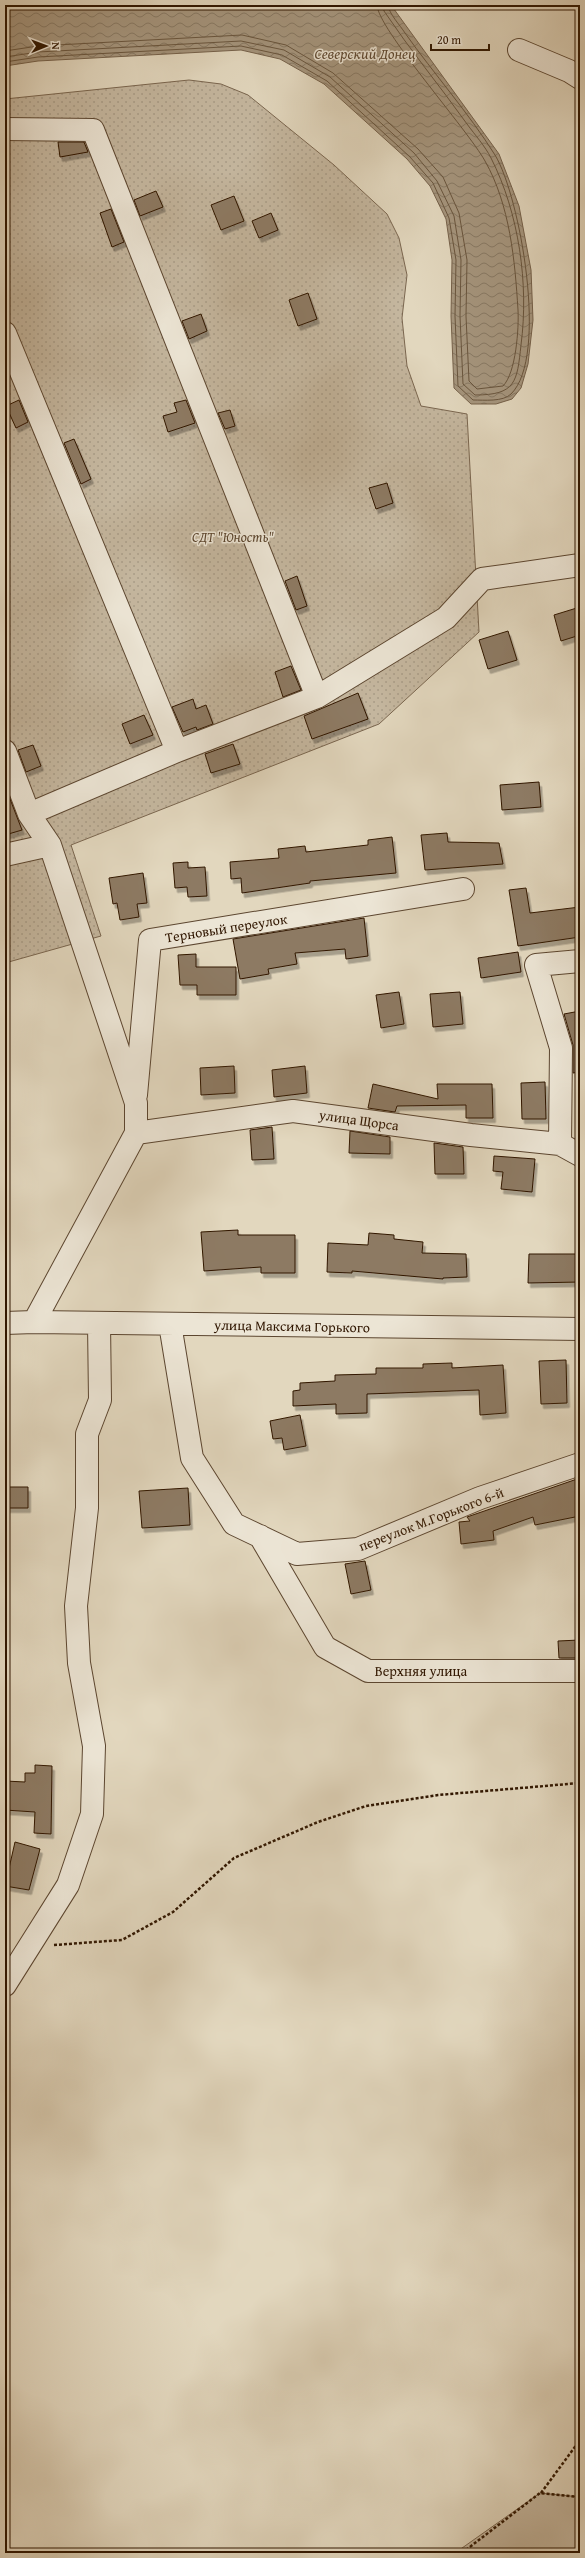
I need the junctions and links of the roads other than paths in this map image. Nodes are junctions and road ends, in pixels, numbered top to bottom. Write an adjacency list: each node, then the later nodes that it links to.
1 (519, 50): 2 (street)
2 (580, 78)
3 (5, 129): 6 (street)
4 (5, 333): 8 (street)
5 (580, 565): 6 (street)
6 (317, 697): 8 (street)
7 (5, 751): 9 (street)
8 (177, 751): 9 (street)
9 (30, 814): 10 (street)
10 (50, 845): 11 (street); 14 (street)
11 (5, 855)
12 (463, 889): 14 (street, Терновый переулок)
13 (580, 960): 16 (street)
14 (136, 1103): 15 (street)
15 (136, 1133): 16 (street, улица Щорса); 18 (street)
16 (560, 1144): 17 (street, улица Щорса)
17 (580, 1155)
18 (34, 1322): 19 (street, улица Максима Горького); 20 (street, улица Максима Горького)
19 (99, 1323): 21 (street, улица Максима Горького); 26 (street)
20 (5, 1324)
21 (170, 1324): 22 (street, улица Максима Горького); 24 (street, переулок М.Горького 6-й)
22 (580, 1329)
23 (580, 1464): 24 (street, переулок М.Горького 6-й)
24 (260, 1536): 25 (street, Верхняя улица)
25 (580, 1671)
26 (5, 1985)

